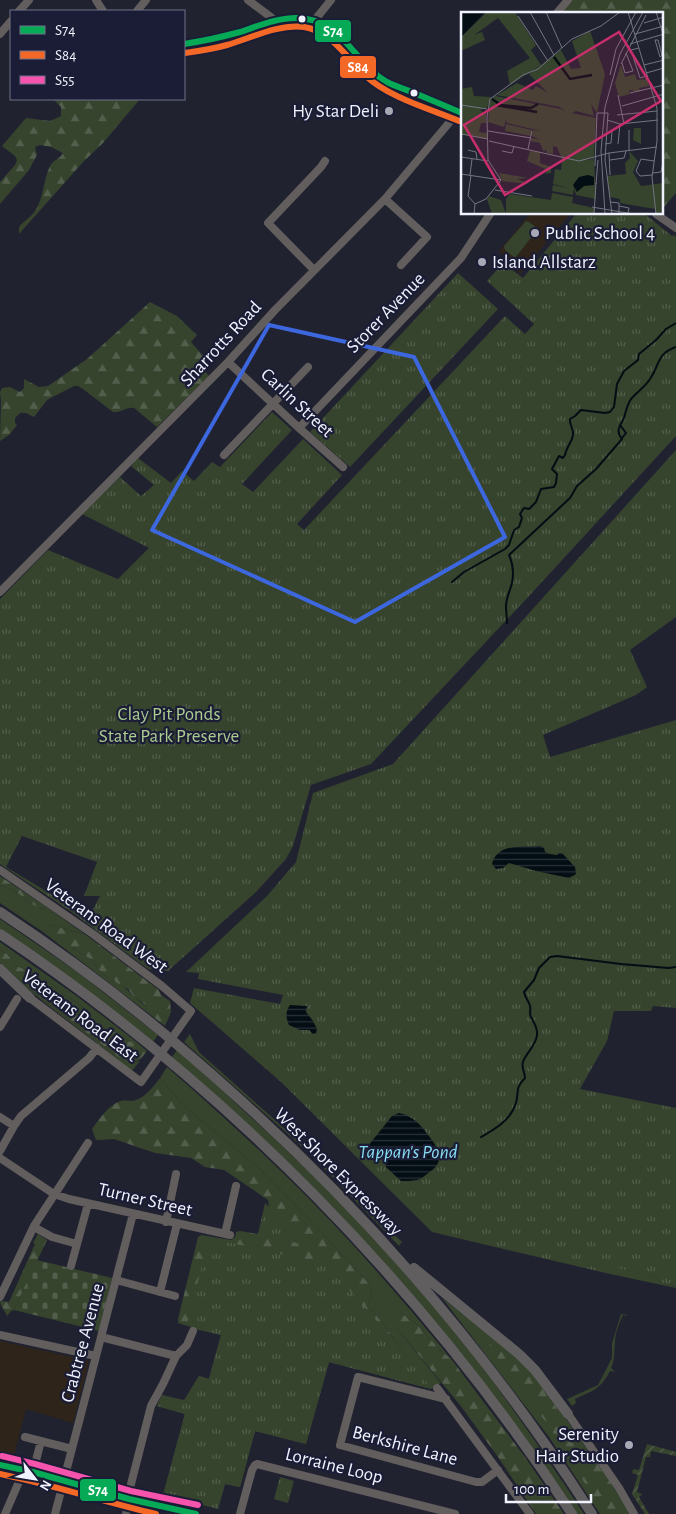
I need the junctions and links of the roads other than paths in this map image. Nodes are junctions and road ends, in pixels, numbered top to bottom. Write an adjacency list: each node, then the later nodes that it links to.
1 (28, 0): 6 (street)
2 (146, 0): 7 (street)
3 (248, 0): 11 (street)
4 (331, 0): 9 (street)
5 (568, 0): 8 (street)
6 (20, 10)
7 (137, 10)
8 (558, 12)
9 (314, 20): 11 (street); 14 (street)
10 (10, 21): 12 (street)
11 (276, 21): 13 (street)
12 (0, 34)
13 (185, 44)
14 (461, 112): 16 (street, Sharrotts Road)
15 (325, 161): 21 (street)
16 (385, 199): 20 (street); 21 (street, Sharrotts Road)
17 (489, 215): 25 (street, Storer Avenue)
18 (657, 215): 19 (street)
19 (676, 228)
20 (401, 265)
21 (314, 270): 22 (street, Sharrotts Road)
22 (228, 362): 24 (street, Carlin Street); 28 (street, Sharrotts Road)
23 (308, 367): 24 (street)
24 (273, 404): 25 (street, Carlin Street); 26 (street)
25 (299, 428): 27 (street, Carlin Street)
26 (224, 455)
27 (344, 467)
28 (0, 592)
29 (0, 870): 38 (street, Veterans Road West)
30 (0, 912): 53 (highway, West Shore Expressway)
31 (0, 934): 83 (highway, West Shore Expressway)
32 (0, 969): 34 (highway)
33 (0, 977): 34 (street, Veterans Road East)
34 (30, 998): 37 (street, Veterans Road East)
35 (17, 999): 36 (street)
36 (0, 1027)
37 (98, 1048): 38 (street, Veterans Road East); 40 (street)
38 (141, 1082)
39 (0, 1117): 40 (street)
40 (14, 1126): 42 (street)
41 (88, 1143): 46 (street)
42 (0, 1151)
43 (0, 1158): 46 (street, Turner Street)
44 (176, 1174): 49 (street)
45 (236, 1186): 50 (street, Turner Street)
46 (54, 1194): 47 (street, Turner Street); 51 (street)
47 (88, 1204): 48 (street, Turner Street); 52 (street)
48 (133, 1214): 49 (street, Turner Street); 55 (street, Crabtree Avenue)
49 (166, 1222): 50 (street, Turner Street)
50 (177, 1224): 56 (street)
51 (34, 1227): 52 (street); 58 (street)
52 (77, 1244): 54 (street)
53 (394, 1252): 66 (highway); 84 (highway, West Shore Expressway)
54 (71, 1266)
55 (116, 1280): 56 (street); 61 (street, Crabtree Avenue)
56 (160, 1292): 57 (street)
57 (175, 1296)
58 (0, 1297)
59 (193, 1331): 63 (street)
60 (0, 1336): 62 (street)
61 (102, 1337): 62 (street, Crabtree Avenue); 63 (street)
62 (96, 1356): 69 (street, Crabtree Avenue)
63 (176, 1356): 75 (street)
64 (438, 1388): 65 (street)
65 (446, 1399): 72 (street); 72 (street, Berkshire Lane)
66 (568, 1414): 85 (street)
67 (25, 1437): 68 (street)
68 (40, 1441): 69 (street); 73 (street)
69 (72, 1449): 74 (street, Crabtree Avenue)
70 (0, 1465): 71 (street)
71 (24, 1470): 73 (street); 76 (street)
72 (498, 1470): 82 (street)
73 (33, 1472): 74 (street)
74 (64, 1480): 75 (street); 77 (street, Crabtree Avenue)
75 (129, 1499): 78 (street); 79 (street)
76 (4, 1514)
77 (55, 1514)
78 (126, 1514)
79 (196, 1514)
80 (240, 1514): 81 (street, Lorraine Loop)
81 (455, 1514)
82 (530, 1514)
83 (572, 1514)
84 (592, 1514)
85 (634, 1514)

